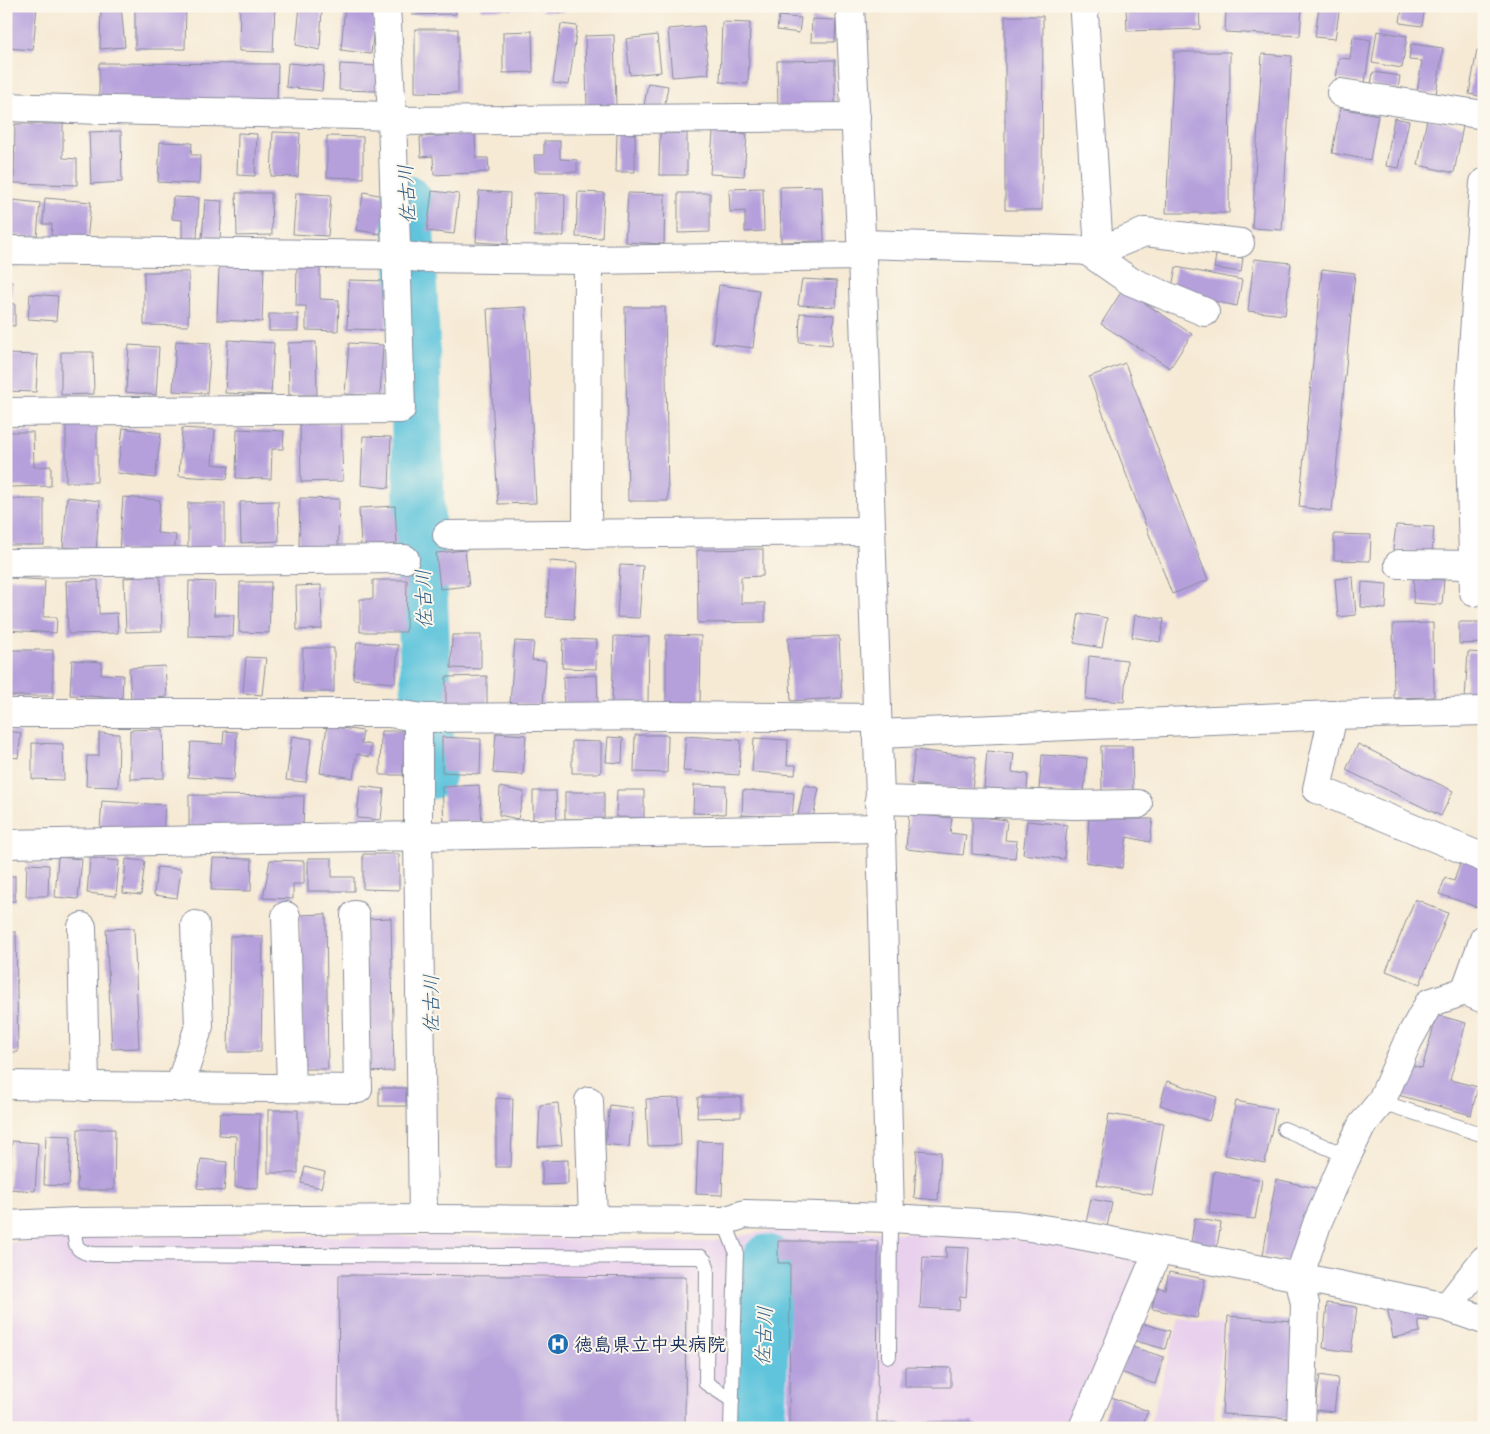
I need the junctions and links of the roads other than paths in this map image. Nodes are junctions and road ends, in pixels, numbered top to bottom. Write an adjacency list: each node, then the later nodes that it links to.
1 (386, 6): 8 (street)
2 (850, 6): 7 (street)
3 (1084, 14): 13 (street)
4 (1341, 93): 6 (street)
5 (6, 107): 8 (street)
6 (1484, 115)
7 (856, 117): 8 (street); 12 (street)
8 (399, 119): 14 (street)
9 (1484, 183): 24 (street)
10 (1240, 243): 13 (street)
11 (6, 250): 14 (street)
12 (862, 250): 13 (street); 15 (street); 18 (street)
13 (1093, 251): 16 (street)
14 (408, 257): 15 (street); 17 (street)
15 (588, 260): 19 (street)
16 (1205, 312)
17 (6, 412)
18 (870, 531): 19 (street); 30 (street)
19 (588, 534): 20 (street)
20 (447, 535)
21 (405, 558): 22 (street)
22 (6, 563)
23 (1399, 564): 24 (street)
24 (1473, 565): 25 (street)
25 (1474, 592)
26 (1484, 711): 28 (street)
27 (6, 713): 29 (street)
28 (1333, 715): 30 (street); 36 (street)
29 (426, 718): 30 (street); 34 (street)
30 (877, 726): 31 (street)
31 (880, 800): 32 (street); 33 (street)
32 (1138, 804)
33 (881, 828): 34 (street); 52 (street)
34 (427, 836): 35 (street); 53 (street)
35 (6, 844)
36 (1484, 858)
37 (355, 914): 46 (street)
38 (286, 916): 46 (street)
39 (195, 925): 45 (street)
40 (82, 927): 44 (street)
41 (1484, 939): 42 (street)
42 (1475, 995): 48 (street)
43 (6, 1085): 44 (street)
44 (85, 1087): 45 (street)
45 (179, 1088): 46 (street)
46 (291, 1088)
47 (590, 1101): 54 (street)
48 (1381, 1102): 50 (lane); 51 (street)
49 (1284, 1129): 51 (lane)
50 (1484, 1135)
51 (1347, 1156): 60 (street)
52 (890, 1218): 55 (street); 58 (street); 63 (lane)
53 (423, 1219): 54 (street); 56 (street)
54 (593, 1220): 55 (street)
55 (724, 1221): 64 (lane)
56 (75, 1222): 57 (street); 64 (lane)
57 (6, 1225)
58 (1158, 1251): 60 (street); 66 (street)
59 (1484, 1260): 61 (street)
60 (1299, 1277): 61 (street); 67 (street)
61 (1448, 1307): 62 (street)
62 (1484, 1320)
63 (890, 1356)
64 (732, 1400): 65 (lane)
65 (730, 1428)
66 (1083, 1428)
67 (1301, 1428)

